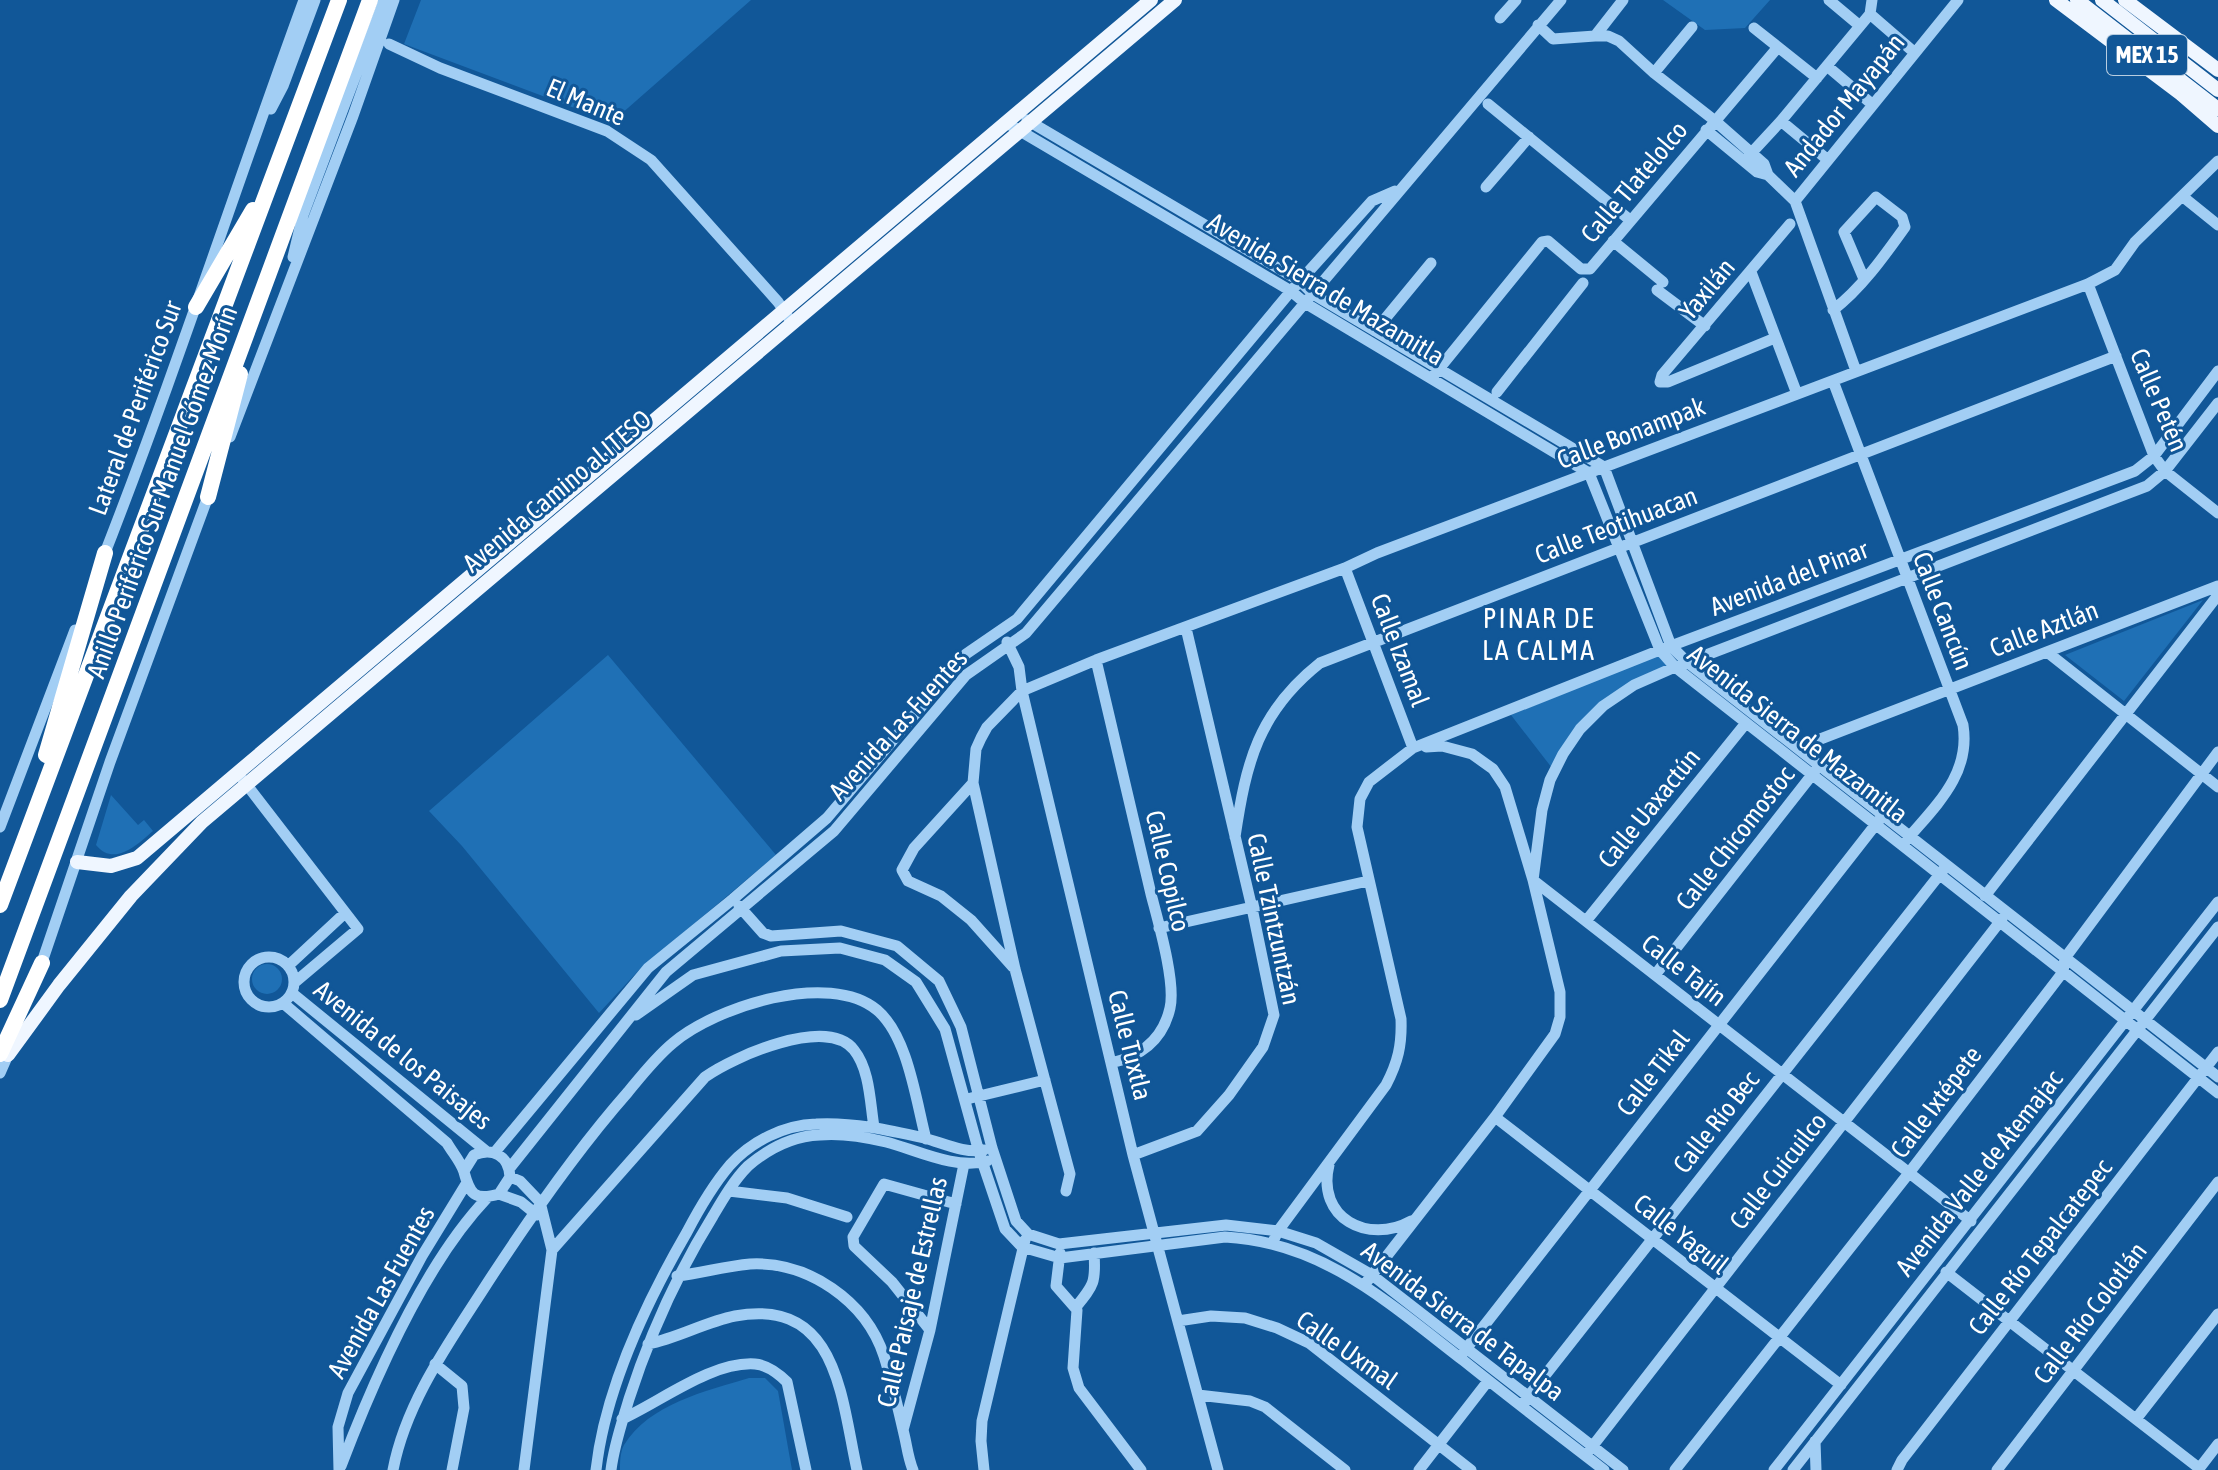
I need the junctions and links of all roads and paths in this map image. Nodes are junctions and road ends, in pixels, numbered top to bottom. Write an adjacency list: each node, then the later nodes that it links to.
1 (304, 0): 47 (street, Lateral de Periférico Sur)
2 (315, 0): 47 (street)
3 (339, 0): 51 (highway, Anillo Periférico Sur Manuel Gómez Morín)
4 (370, 0): 61 (highway, Anillo Periférico Sur Manuel Gómez Morín)
5 (384, 0): 70 (street)
6 (394, 0): 70 (street)
7 (1151, 0): 40 (main road, Avenida Camino al ITESO)
8 (1175, 0): 43 (main road, Avenida Camino al ITESO)
9 (1516, 0): 21 (street)
10 (1545, 0): 19 (street)
11 (1623, 0): 26 (street)
12 (1829, 0): 23 (street)
13 (1872, 0): 20 (street)
14 (1958, 0): 30 (street, Andador Mayapán)
15 (2056, 0): 31 (main road)
16 (2077, 0): 27 (main road, MEX 15)
17 (2102, 0): 36 (main road, MEX 15)
18 (2125, 0): 33 (main road)
19 (1559, 2): 22 (street, Avenida Las Fuentes)
20 (1870, 14): 23 (street); 30 (street)
21 (1500, 18)
22 (1538, 25): 26 (street); 53 (street, Avenida Las Fuentes)
23 (1860, 26): 32 (street)
24 (1692, 27): 34 (street)
25 (1754, 28): 29 (street)
26 (1595, 36): 34 (street)
27 (2132, 43): 31 (main road); 39 (main road, MEX 15)
28 (389, 44): 72 (street, El Mante)
29 (1778, 47): 35 (street); 41 (street, Calle Tlatelolco)
30 (1915, 53): 38 (street, Andador Mayapán)
31 (2142, 65): 44 (main road)
32 (1827, 66): 35 (street); 38 (street)
33 (2218, 70)
34 (1654, 73): 41 (street)
35 (1817, 78): 42 (street)
36 (2218, 90)
37 (1488, 104): 46 (street)
38 (1873, 105): 49 (street, Andador Mayapán)
39 (2218, 109)
40 (1010, 118): 43 (street, Avenida Sierra de Mazamitla); 72 (main road, Avenida Camino al ITESO)
41 (1714, 120): 45 (street, Calle Tlatelolco); 48 (street)
42 (1781, 121): 48 (street); 49 (street)
43 (1026, 126): 65 (street, Avenida Sierra de Mazamitla); 67 (street, Avenida Sierra de Mazamitla); 72 (main road, Avenida Camino al ITESO)
44 (2218, 126)
45 (1706, 130): 48 (street); 56 (street, Calle Tlatelolco)
46 (1529, 137): 52 (street); 56 (street)
47 (250, 149): 69 (street, Lateral de Periférico Sur)
48 (1748, 156): 55 (street)
49 (1828, 160): 55 (street, Andador Mayapán)
50 (2218, 161): 54 (street, Calle Bonampak)
51 (274, 174): 69 (highway); 126 (highway, Anillo Periférico Sur Manuel Gómez Morín)
52 (1486, 187)
53 (1400, 189): 65 (street, Avenida Las Fuentes); 68 (street, Avenida Las Fuentes)
54 (2182, 196): 58 (street); 66 (street, Calle Bonampak)
55 (1795, 201): 71 (street)
56 (1630, 220): 59 (street, Calle Tlatelolco)
57 (1790, 224): 62 (street, Yaxilán)
58 (2218, 225)
59 (1613, 241): 63 (street, Calle Tlatelolco); 73 (street)
60 (1431, 263): 74 (street)
61 (270, 265): 89 (highway); 147 (highway, Anillo Periférico Sur Manuel Gómez Morín)
62 (1751, 272): 73 (street, Yaxilán); 75 (street)
63 (1585, 277): 79 (street); 81 (street, Calle Tlatelolco)
64 (1864, 279): 64 (street); 71 (street)
65 (1300, 281): 67 (street, Avenida Las Fuentes); 68 (street, Avenida Sierra de Mazamitla)
66 (2088, 284): 76 (street, Calle Petén); 77 (street, Calle Bonampak)
67 (1291, 291): 68 (street, Avenida Sierra de Mazamitla); 100 (street, Avenida Las Fuentes)
68 (1309, 298): 74 (street, Avenida Sierra de Mazamitla); 79 (street, Avenida Sierra de Mazamitla); 102 (street, Avenida Las Fuentes)
69 (196, 307): 93 (street, Lateral de Periférico Sur)
70 (280, 308): 89 (street)
71 (1833, 310): 77 (street)
72 (788, 317): 117 (main road, Avenida Camino al ITESO)
73 (1705, 326): 75 (street, Yaxilán)
74 (1375, 331): 79 (street, Avenida Sierra de Mazamitla)
75 (1775, 338): 82 (street)
76 (2116, 356): 84 (street, Calle Teotihuacan); 85 (street, Calle Petén)
77 (1856, 371): 80 (street, Calle Bonampak)
78 (2218, 371): 85 (street, Avenida del Pinar)
79 (1435, 374): 86 (street, Avenida Sierra de Mazamitla); 88 (street, Avenida Sierra de Mazamitla)
80 (1833, 381): 82 (street, Calle Bonampak); 84 (street, Calle Cancún)
81 (1497, 392)
82 (1797, 394): 86 (street, Calle Bonampak)
83 (2218, 403): 87 (street, Avenida del Pinar)
84 (1861, 454): 91 (street, Calle Teotihuacan); 94 (street, Calle Cancún)
85 (2154, 456): 87 (street, Calle Petén); 94 (street, Avenida del Pinar)
86 (1604, 467): 88 (street, Calle Bonampak); 91 (street, Avenida Sierra de Mazamitla)
87 (2165, 471): 90 (street, Calle Petén); 96 (street, Avenida del Pinar)
88 (1589, 473): 92 (street, Avenida Sierra de Mazamitla); 95 (street, Calle Bonampak)
89 (208, 497): 124 (street)
90 (2218, 513)
91 (1632, 543): 92 (street, Calle Teotihuacan); 103 (street, Avenida Sierra de Mazamitla)
92 (1619, 548): 101 (street, Calle Teotihuacan); 103 (street, Avenida Sierra de Mazamitla)
93 (105, 553): 121 (street, Lateral de Periférico Sur); 126 (highway)
94 (1900, 559): 96 (street, Calle Cancún); 103 (street, Avenida del Pinar)
95 (1345, 568): 99 (street, Calle Bonampak); 101 (street, Calle Izamal)
96 (1907, 577): 106 (street, Avenida del Pinar); 108 (street, Calle Cancún)
97 (2218, 586): 104 (street, Calle Aztlán)
98 (2218, 595): 110 (street)
99 (1186, 628): 105 (street, Calle Bonampak); 122 (street, Calle Tzintzuntzán)
100 (1001, 632): 102 (street, Calle Tuxtla); 130 (street, Avenida Las Fuentes)
101 (1373, 642): 112 (street, Calle Izamal); 122 (street, Calle Teotihuacan)
102 (1009, 646): 109 (street, Calle Tuxtla); 134 (street, Avenida Las Fuentes)
103 (1666, 648): 106 (street, Avenida Sierra de Mazamitla); 107 (street, Avenida Sierra de Mazamitla); 112 (street, Avenida del Pinar)
104 (2047, 652): 108 (street, Calle Aztlán); 110 (street)
105 (1096, 660): 109 (street, Calle Bonampak); 139 (street, Calle Copilco)
106 (1687, 662): 107 (street, Avenida del Pinar); 113 (street, Avenida Sierra de Mazamitla)
107 (1675, 667): 111 (street, Avenida Sierra de Mazamitla); 127 (street, Avenida del Pinar)
108 (1949, 690): 113 (street, Calle Aztlán); 123 (street, Calle Cancún)
109 (1022, 691): 118 (street); 155 (street, Calle Tuxtla)
110 (2126, 714): 116 (street); 129 (street)
111 (1746, 723): 115 (street, Avenida Sierra de Mazamitla); 137 (street, Calle Uaxactún)
112 (1413, 748): 127 (street); 128 (street, Avenida del Pinar)
113 (1797, 748): 115 (street, Avenida Sierra de Mazamitla)
114 (2218, 752): 116 (street, Calle Ixtépete)
115 (1816, 770): 120 (street, Avenida Sierra de Mazamitla); 145 (street, Calle Chicomostoc)
116 (2201, 773): 119 (street); 140 (street, Calle Ixtépete)
117 (242, 779): 124 (main road, Avenida Camino al ITESO); 135 (street); 154 (main road, Avenida Camino al ITESO)
118 (973, 783): 143 (street); 143 (street)
119 (2218, 787)
120 (1879, 820): 123 (street, Avenida Sierra de Mazamitla); 151 (street, Calle Tikal)
121 (0, 827)
122 (1235, 837): 133 (street, Calle Tzintzuntzán)
123 (1906, 841): 125 (street, Avenida Sierra de Mazamitla)
124 (77, 862): 141 (street)
125 (1943, 870): 129 (street, Avenida Sierra de Mazamitla); 136 (street, Avenida Sierra de Mazamitla); 158 (street, Calle Río Bec)
126 (10, 879): 132 (highway, Anillo Periférico Sur Manuel Gómez Morín)
127 (1533, 880): 137 (street, Calle Tajín); 164 (street, Avenida del Pinar)
128 (1368, 881): 133 (street); 173 (street, Avenida del Pinar)
129 (1985, 896): 136 (street, Avenida Sierra de Mazamitla)
130 (733, 899): 134 (street); 169 (street, Avenida Las Fuentes)
131 (2218, 902): 149 (street, Avenida Valle de Atemajac)
132 (0, 905)
133 (1252, 908): 139 (street); 171 (street, Calle Tzintzuntzán)
134 (742, 910): 150 (street, Avenida Las Fuentes); 162 (street)
135 (345, 913): 142 (street); 146 (street)
136 (2003, 917): 140 (street, Avenida Sierra de Mazamitla); 144 (street, Avenida Sierra de Mazamitla); 165 (street, Calle Cuicuilco)
137 (1586, 921): 145 (street, Calle Tajín)
138 (2218, 927): 152 (street, Avenida Valle de Atemajac)
139 (1159, 928): 155 (street, Calle Copilco)
140 (2065, 958): 144 (street, Calle Ixtépete); 149 (street, Avenida Sierra de Mazamitla)
141 (42, 963): 154 (highway)
142 (289, 965): 146 (street); 148 (street)
143 (1015, 969): 160 (street)
144 (2063, 972): 149 (street, Avenida Sierra de Mazamitla); 177 (street, Calle Ixtépete)
145 (1655, 975): 151 (street, Calle Tajín)
146 (293, 988): 148 (street); 169 (street, Avenida de los Paisajes)
147 (0, 1000)
148 (283, 1003): 175 (street, Avenida de los Paisajes)
149 (2129, 1016): 152 (street, Avenida Sierra de Mazamitla); 189 (street, Avenida Valle de Atemajac)
150 (622, 1025): 163 (street); 176 (street, Avenida Las Fuentes)
151 (1719, 1025): 158 (street, Calle Tajín); 182 (street, Calle Tikal)
152 (2142, 1026): 157 (street, Avenida Sierra de Mazamitla); 200 (street, Avenida Valle de Atemajac)
153 (2218, 1052): 157 (street, Calle Río Tepalcatepec)
154 (4, 1054): 156 (street)
155 (1111, 1063): 171 (street, Calle Tuxtla)
156 (0, 1073)
157 (2202, 1073): 159 (street, Avenida Sierra de Mazamitla); 161 (street, Avenida Sierra de Mazamitla); 207 (street, Calle Río Tepalcatepec)
158 (1782, 1074): 165 (street, Calle Tajín); 193 (street, Calle Río Bec)
159 (2218, 1077)
160 (1045, 1080): 162 (street); 181 (street)
161 (2218, 1093)
162 (978, 1096): 163 (street); 170 (street)
163 (965, 1099): 172 (street)
164 (1495, 1117): 182 (street, Calle Yaguil); 188 (street, Avenida del Pinar)
165 (1844, 1122): 177 (street, Calle Tajín); 203 (street, Calle Cuicuilco)
166 (874, 1127): 167 (street); 168 (street); 197 (street)
167 (842, 1129): 174 (street); 180 (street); 220 (street)
168 (926, 1139): 172 (street); 186 (street)
169 (490, 1151): 175 (street); 176 (street)
170 (994, 1154): 172 (street); 191 (street)
171 (1133, 1155): 192 (street, Calle Tuxtla)
172 (980, 1157): 174 (street); 196 (street)
173 (1330, 1161): 188 (street); 190 (street, Avenida del Pinar)
174 (964, 1164): 185 (street, Calle Paisaje de Estrellas)
175 (464, 1171): 179 (street)
176 (510, 1173): 183 (street); 186 (street)
177 (1909, 1173): 189 (street, Calle Tajín); 209 (street, Calle Ixtépete)
178 (2218, 1182): 213 (street, Calle Río Colotlán)
179 (466, 1184): 184 (street); 227 (street, Avenida Las Fuentes)
180 (729, 1191): 187 (street); 201 (street)
181 (1066, 1191)
182 (1590, 1191): 193 (street, Calle Yaguil); 211 (street, Calle Tikal)
183 (499, 1194): 184 (street); 186 (street)
184 (487, 1198): 227 (street, Avenida Las Fuentes)
185 (956, 1204): 208 (street, Calle Paisaje de Estrellas); 208 (street)
186 (536, 1207): 197 (street); 212 (street)
187 (847, 1217)
188 (1416, 1218): 202 (street, Avenida del Pinar)
189 (1971, 1221): 215 (street, Avenida Valle de Atemajac)
190 (1278, 1231): 192 (street, Avenida Sierra de Tapalpa); 195 (street, Avenida del Pinar); 202 (street, Avenida Sierra de Tapalpa)
191 (1028, 1234): 194 (street, Avenida Sierra de Tapalpa); 196 (street)
192 (1155, 1238): 194 (street, Avenida Sierra de Tapalpa); 195 (street, Avenida Sierra de Tapalpa); 198 (street, Avenida Sierra de Tapalpa); 206 (street, Calle Tuxtla)
193 (1652, 1239): 203 (street, Calle Yaguil); 217 (street, Calle Río Bec)
194 (1059, 1244): 199 (street)
195 (1272, 1244): 202 (street, Avenida Sierra de Tapalpa)
196 (1022, 1247): 199 (street, Avenida Sierra de Tapalpa); 236 (street)
197 (552, 1250): 230 (street)
198 (1094, 1253): 199 (street, Avenida Sierra de Tapalpa); 204 (street)
199 (1060, 1258): 204 (street)
200 (1946, 1272): 207 (street); 222 (street, Avenida Valle de Atemajac)
201 (677, 1276): 210 (street); 221 (street)
202 (1368, 1280): 211 (street, Avenida Sierra de Tapalpa)
203 (1715, 1288): 209 (street, Calle Yaguil); 225 (street, Calle Cuicuilco)
204 (1076, 1307): 237 (street)
205 (2218, 1314): 219 (street)
206 (1178, 1321): 216 (street, Calle Tuxtla); 224 (street, Calle Uxmal)
207 (2010, 1322): 213 (street); 248 (street, Calle Río Tepalcatepec)
208 (930, 1330): 221 (street, Calle Paisaje de Estrellas)
209 (1780, 1338): 215 (street, Calle Yaguil); 244 (street, Calle Ixtépete)
210 (648, 1344): 218 (street); 234 (street)
211 (1463, 1353): 214 (street, Avenida Sierra de Tapalpa); 217 (street, Avenida Sierra de Tapalpa)
212 (435, 1364): 228 (street); 229 (street)
213 (2073, 1371): 219 (street); 249 (street, Calle Río Colotlán)
214 (1488, 1381): 217 (street, Avenida Sierra de Tapalpa); 224 (street)
215 (1841, 1385): 245 (street, Avenida Valle de Atemajac)
216 (1198, 1395): 238 (street, Calle Tuxtla); 239 (street)
217 (1525, 1401): 225 (street, Avenida Sierra de Tapalpa)
218 (623, 1419): 220 (street); 232 (street); 233 (street)
219 (2136, 1419): 226 (street)
220 (606, 1423): 231 (street)
221 (903, 1430): 235 (street)
222 (1815, 1441): 246 (street, Avenida Valle de Atemajac); 247 (street)
223 (2218, 1444): 226 (street)
224 (1439, 1445): 240 (street); 241 (street, Calle Uxmal)
225 (1589, 1451): 242 (street, Avenida Sierra de Tapalpa); 243 (street, Avenida Sierra de Tapalpa)
226 (2199, 1469)
227 (339, 1470)
228 (393, 1470)
229 (452, 1470)
230 (524, 1470)
231 (596, 1470)
232 (611, 1470)
233 (806, 1470)
234 (857, 1470)
235 (913, 1470)
236 (984, 1470)
237 (1141, 1470)
238 (1218, 1470)
239 (1345, 1470)
240 (1419, 1470)
241 (1471, 1470)
242 (1604, 1470)
243 (1623, 1470)
244 (1675, 1470)
245 (1774, 1470)
246 (1793, 1470)
247 (1816, 1470)
248 (1897, 1470)
249 (1997, 1470)

